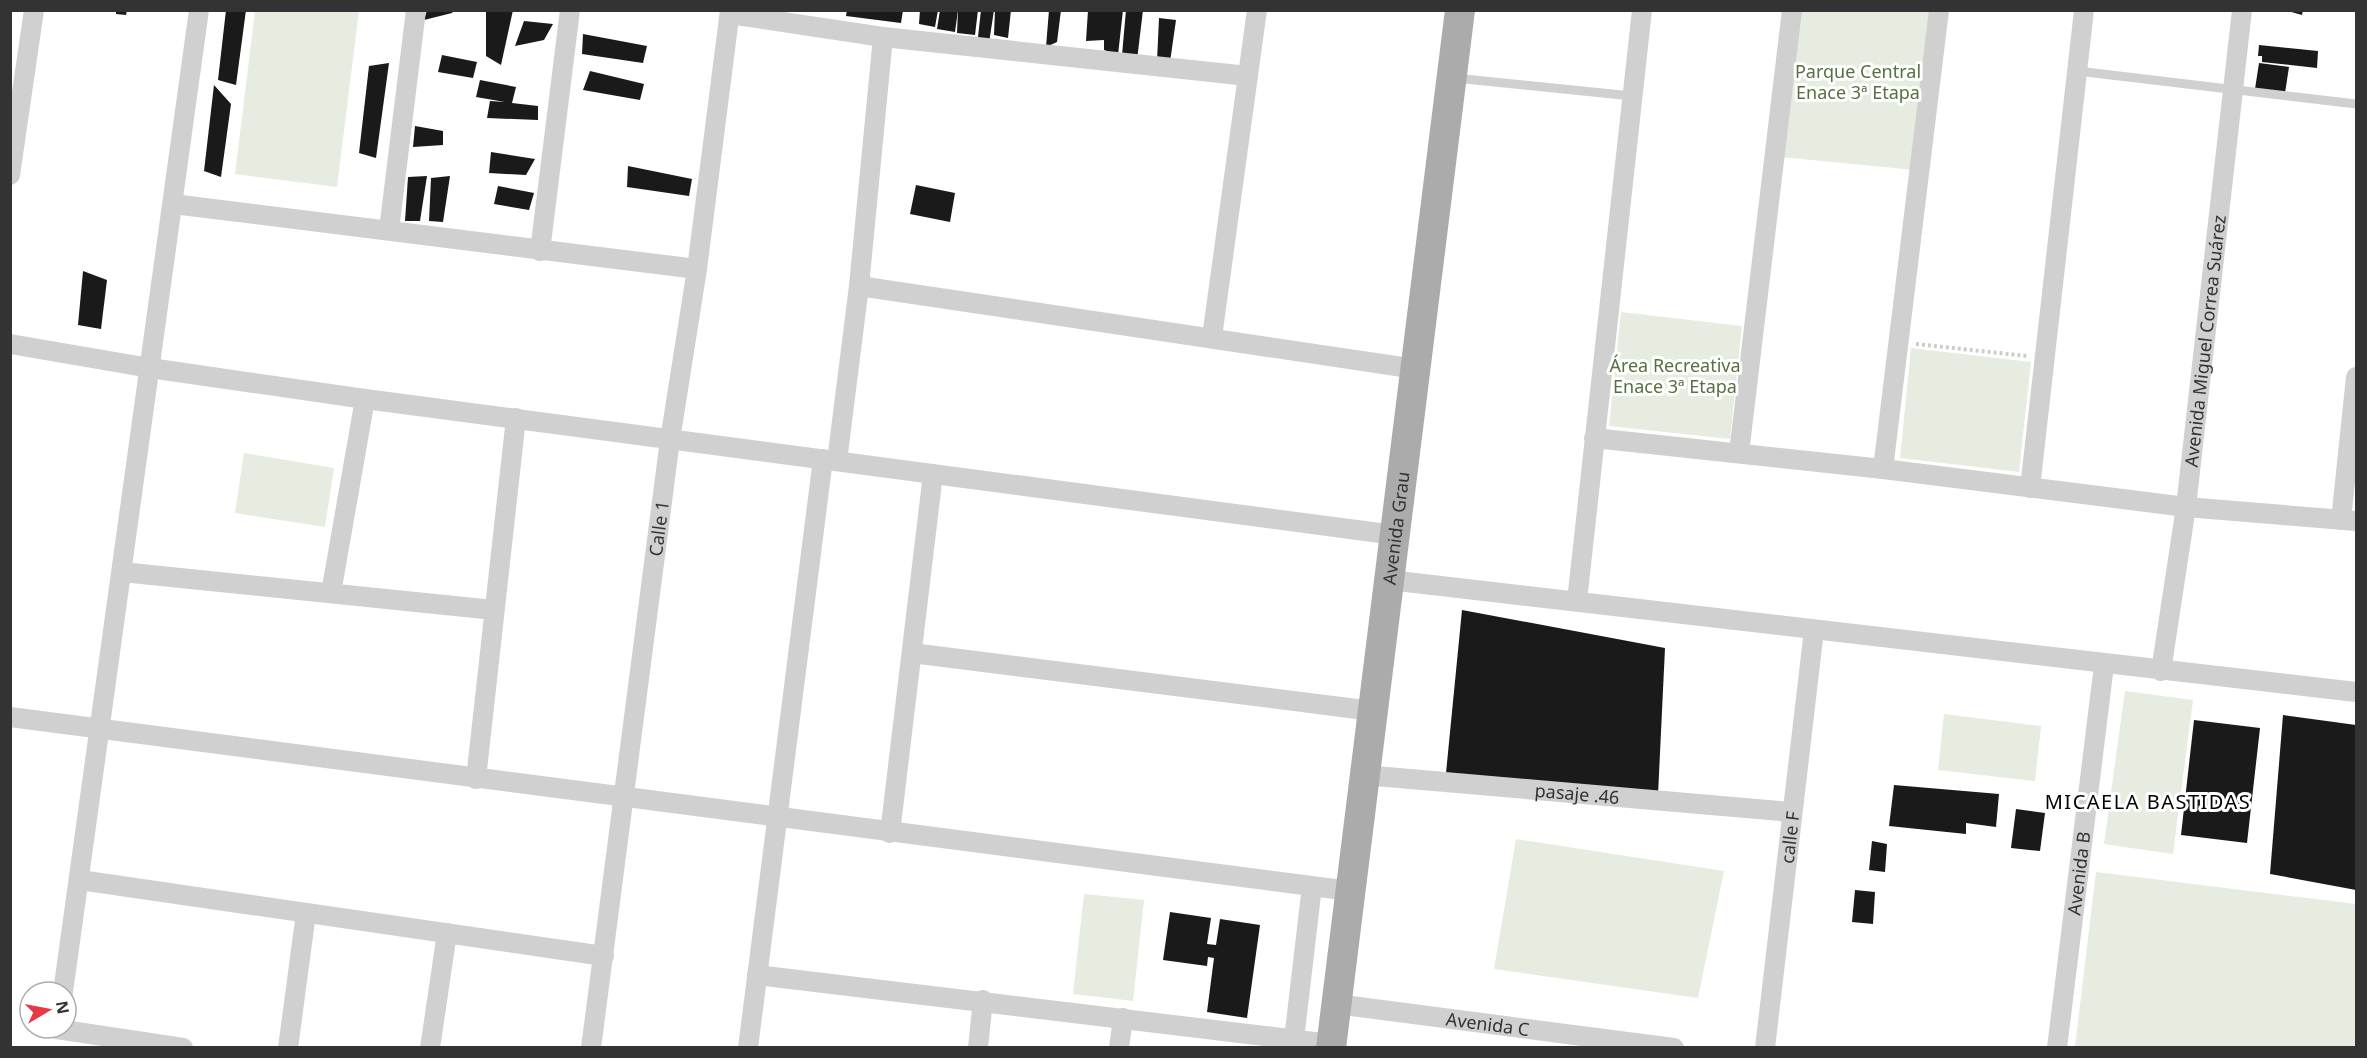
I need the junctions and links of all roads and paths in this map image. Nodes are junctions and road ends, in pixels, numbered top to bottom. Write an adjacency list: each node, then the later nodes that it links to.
1 (34, 10): 20 (street)
2 (199, 10): 21 (street)
3 (416, 10): 22 (street)
4 (570, 10): 23 (street)
5 (1257, 10): 15 (street)
6 (1460, 10): 16 (main road, Avenida Grau)
7 (1642, 10): 18 (street)
8 (1792, 10): 37 (street)
9 (1939, 10): 27 (street)
10 (2084, 10): 14 (street)
11 (2242, 10): 17 (street, Avenida Miguel Correa Suárez)
12 (730, 12): 13 (street); 24 (street, Calle 1)
13 (883, 37): 15 (street); 25 (street)
14 (2077, 71): 17 (lane); 29 (street)
15 (1248, 76): 26 (street)
16 (1450, 77): 18 (lane); 31 (main road, Avenida Grau)
17 (2233, 88): 19 (lane); 42 (street, Avenida Miguel Correa Suárez)
18 (1632, 96): 35 (street)
19 (2356, 104)
20 (10, 175)
21 (172, 204): 22 (street); 30 (street)
22 (389, 230): 23 (street)
23 (540, 250): 24 (street)
24 (697, 269): 36 (street, Calle 1)
25 (859, 286): 26 (street); 38 (street)
26 (1212, 338): 31 (street)
27 (1900, 342): 29 (path); 39 (street)
28 (10, 344): 30 (street)
29 (2044, 357): 41 (street)
30 (150, 368): 33 (street); 45 (street)
31 (1416, 369): 44 (main road, Avenida Grau)
32 (2356, 377): 43 (street)
33 (365, 399): 34 (street); 47 (street)
34 (516, 418): 36 (street); 49 (street)
35 (1594, 438): 37 (street); 48 (street)
36 (670, 440): 38 (street); 60 (street, Calle 1)
37 (1739, 453): 39 (street)
38 (830, 460): 40 (street); 62 (street)
39 (1883, 469): 41 (street)
40 (933, 474): 44 (street); 51 (street)
41 (2030, 488): 42 (street)
42 (2186, 507): 43 (street); 53 (street, Avenida Miguel Correa Suárez)
43 (2349, 521)
44 (1395, 535): 46 (main road, Avenida Grau)
45 (122, 572): 47 (street); 57 (street)
46 (1389, 580): 48 (street); 55 (main road, Avenida Grau)
47 (331, 593): 49 (street)
48 (1577, 601): 50 (street)
49 (494, 610): 59 (street)
50 (1814, 630): 52 (street); 61 (street, calle F)
51 (912, 653): 55 (street); 63 (street)
52 (2104, 665): 53 (street); 89 (street, Avenida B)
53 (2161, 671): 54 (street)
54 (2356, 692)
55 (1373, 711): 58 (main road, Avenida Grau)
56 (10, 717): 57 (street)
57 (100, 730): 59 (street); 64 (street)
58 (1364, 775): 61 (street, pasaje .46); 66 (main road, Avenida Grau)
59 (476, 779): 60 (street)
60 (623, 798): 62 (street); 69 (street, Calle 1)
61 (1791, 812): 88 (street, calle F)
62 (776, 816): 63 (street); 70 (street)
63 (890, 832): 65 (street)
64 (80, 880): 67 (street); 71 (street)
65 (1312, 886): 66 (street); 77 (street)
66 (1350, 891): 73 (main road, Avenida Grau)
67 (306, 913): 68 (street); 81 (street)
68 (447, 933): 69 (street); 82 (street)
69 (604, 956): 83 (street, Calle 1)
70 (757, 975): 72 (street); 84 (street)
71 (65, 980)
72 (983, 1000): 74 (street); 85 (street)
73 (1336, 1004): 76 (street, Avenida C); 78 (main road, Avenida Grau)
74 (1122, 1018): 77 (street); 86 (street)
75 (78, 1037): 80 (street)
76 (1514, 1038): 79 (street, Avenida C)
77 (1293, 1043): 78 (street)
78 (1331, 1046)
79 (1648, 1046): 87 (street, Avenida C)
80 (183, 1047)
81 (288, 1047)
82 (430, 1047)
83 (591, 1047)
84 (748, 1047)
85 (978, 1047)
86 (1119, 1047)
87 (1674, 1047)
88 (1765, 1047)
89 (2057, 1047)

